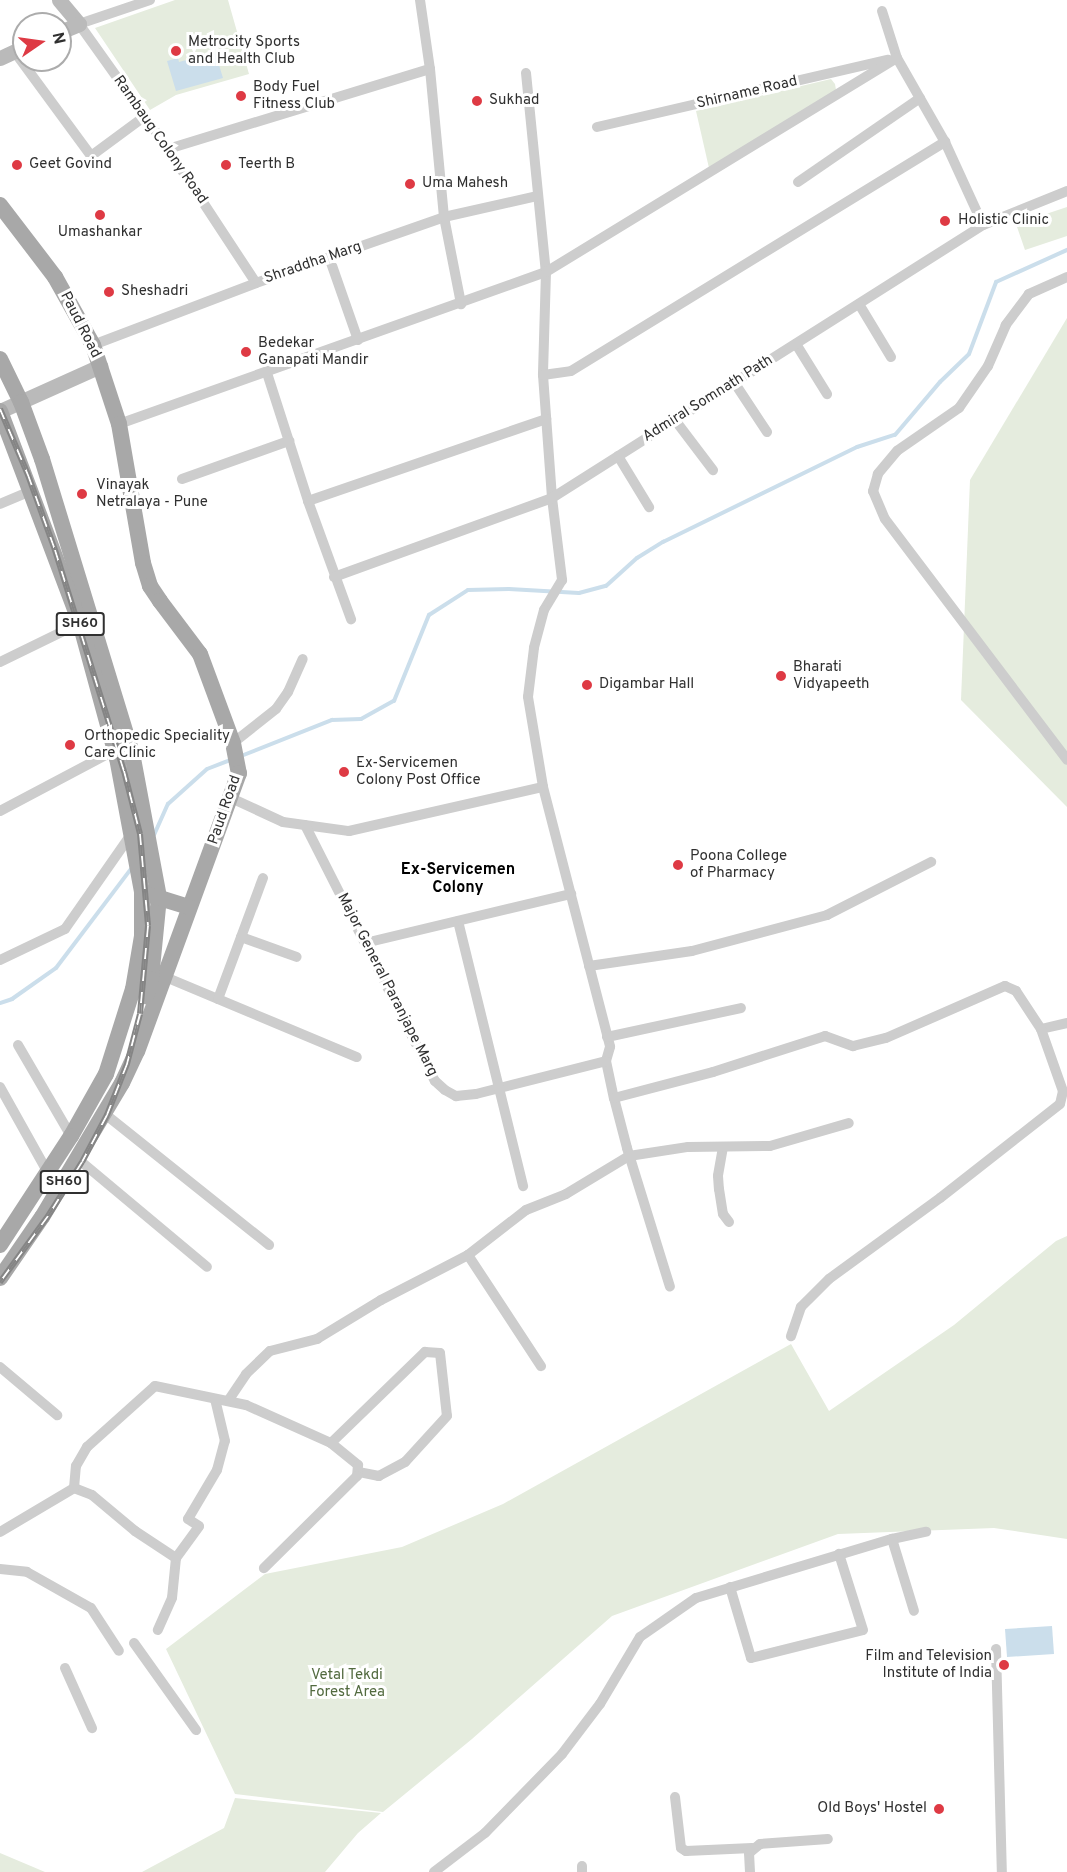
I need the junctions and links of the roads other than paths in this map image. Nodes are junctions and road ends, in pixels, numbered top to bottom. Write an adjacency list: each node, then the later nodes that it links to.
1 (59, 0): 5 (street, Rambaug Colony Road)
2 (150, 0): 5 (street)
3 (420, 0): 8 (street)
4 (882, 11): 7 (street)
5 (79, 24): 6 (street); 12 (street, Rambaug Colony Road)
6 (72, 27)
7 (897, 58): 11 (street); 13 (street, Shirname Road); 23 (street)
8 (430, 69): 15 (street); 20 (street)
9 (28, 72): 12 (street)
10 (526, 73): 18 (street)
11 (920, 98): 14 (street); 16 (street)
12 (145, 116): 15 (street, Rambaug Colony Road)
13 (597, 127)
14 (945, 142): 21 (street); 35 (street)
15 (168, 149): 25 (street, Rambaug Colony Road)
16 (798, 182)
17 (1067, 192): 21 (street, Admiral Somnath Path)
18 (537, 196): 20 (street, Shraddha Marg); 23 (street)
19 (0, 205): 30 (main road, Paud Road)
20 (444, 217): 22 (street, Shraddha Marg); 26 (street)
21 (983, 225): 27 (street, Admiral Somnath Path)
22 (329, 257): 25 (street, Shraddha Marg); 28 (street)
23 (546, 272): 26 (street); 35 (street)
24 (1067, 277): 60 (street)
25 (256, 283): 30 (street, Shraddha Marg)
26 (461, 304): 28 (street)
27 (859, 304): 29 (street, Admiral Somnath Path); 31 (street)
28 (358, 340): 34 (street)
29 (796, 344): 36 (street, Admiral Somnath Path); 37 (street)
30 (93, 345): 33 (main road, Paud Road)
31 (891, 357)
32 (0, 359): 38 (main road)
33 (100, 366): 38 (street); 42 (main road, Paud Road)
34 (267, 373): 42 (street); 44 (street)
35 (543, 375): 40 (street)
36 (734, 382): 41 (street, Admiral Somnath Path); 43 (street)
37 (827, 394)
38 (21, 402): 39 (street); 65 (main road)
39 (0, 411): 48 (main road, SH60)
40 (546, 418): 49 (street); 50 (street)
41 (675, 420): 45 (street, Admiral Somnath Path); 46 (street)
42 (119, 424): 59 (main road, Paud Road)
43 (767, 432)
44 (289, 441): 47 (street); 50 (street)
45 (618, 456): 49 (street, Admiral Somnath Path); 52 (street)
46 (713, 470)
47 (182, 479)
48 (30, 491): 51 (street); 55 (main road, SH60)
49 (552, 498): 53 (street, Admiral Somnath Path); 61 (street)
50 (308, 501): 53 (street)
51 (0, 504)
52 (649, 507)
53 (334, 577): 54 (street)
54 (351, 620)
55 (80, 623): 57 (street); 58 (main road, SH60)
56 (303, 659): 59 (street)
57 (0, 662)
58 (115, 750): 63 (street); 65 (main road, SH60)
59 (236, 754): 62 (main road, Paud Road / SH60)
60 (1067, 760)
61 (543, 787): 64 (street); 69 (street)
62 (231, 798): 64 (street); 71 (main road, Paud Road / SH60)
63 (0, 811)
64 (305, 825): 74 (street, Major General Paranjape Marg)
65 (138, 834): 68 (main road, SH60); 70 (main road); 76 (street)
66 (931, 862): 77 (street)
67 (263, 878): 73 (street)
68 (141, 885): 70 (main road); 81 (main road, SH60)
69 (571, 894): 72 (street); 77 (street)
70 (159, 897): 71 (main road); 81 (main road)
71 (189, 907): 78 (main road, Paud Road / SH60)
72 (458, 921): 74 (street); 89 (street)
73 (241, 937): 75 (street); 79 (street)
74 (364, 943): 89 (street, Major General Paranjape Marg)
75 (297, 957)
76 (0, 960)
77 (589, 966): 84 (street)
78 (163, 976): 79 (street); 91 (main road, Paud Road / SH60)
79 (218, 999): 86 (street)
80 (741, 1008): 84 (street)
81 (127, 1009): 93 (main road, SH60)
82 (1067, 1023): 83 (street)
83 (1041, 1029): 90 (street); 106 (street)
84 (607, 1037): 87 (street)
85 (18, 1046): 93 (street)
86 (357, 1058)
87 (606, 1061): 89 (street, Major General Paranjape Marg); 90 (street)
88 (0, 1087): 97 (street)
89 (498, 1089): 98 (street)
90 (614, 1098): 95 (street)
91 (105, 1114): 96 (main road, Paud Road / SH60); 101 (street)
92 (849, 1123): 94 (street)
93 (71, 1136): 97 (main road)
94 (723, 1147): 95 (street); 99 (street)
95 (629, 1156): 102 (street); 105 (street)
96 (78, 1159): 103 (street); 104 (main road, Paud Road / SH60)
97 (48, 1173): 100 (main road)
98 (523, 1186)
99 (729, 1222)
100 (0, 1243)
101 (268, 1245)
102 (468, 1255): 107 (street); 110 (street)
103 (207, 1267)
104 (0, 1278)
105 (670, 1287)
106 (791, 1336)
107 (541, 1366)
108 (0, 1367): 111 (street)
109 (215, 1399): 110 (street); 114 (street); 119 (street)
110 (228, 1401): 112 (street)
111 (57, 1414)
112 (332, 1443): 113 (street); 113 (street)
113 (359, 1472): 120 (street)
114 (74, 1488): 115 (street); 119 (street)
115 (0, 1532)
116 (926, 1532): 117 (street)
117 (892, 1539): 118 (street); 123 (street)
118 (838, 1554): 122 (street); 122 (street)
119 (176, 1558): 124 (street)
120 (264, 1568)
121 (0, 1569): 127 (street)
122 (730, 1587): 134 (street)
123 (914, 1611)
124 (158, 1630)
125 (134, 1643): 130 (street)
126 (996, 1649): 136 (street)
127 (119, 1652)
128 (65, 1668): 129 (street)
129 (92, 1728)
130 (196, 1730)
131 (675, 1797): 133 (street)
132 (828, 1839): 133 (street)
133 (752, 1848): 135 (street)
134 (434, 1872)
135 (750, 1872)
136 (1002, 1872)

